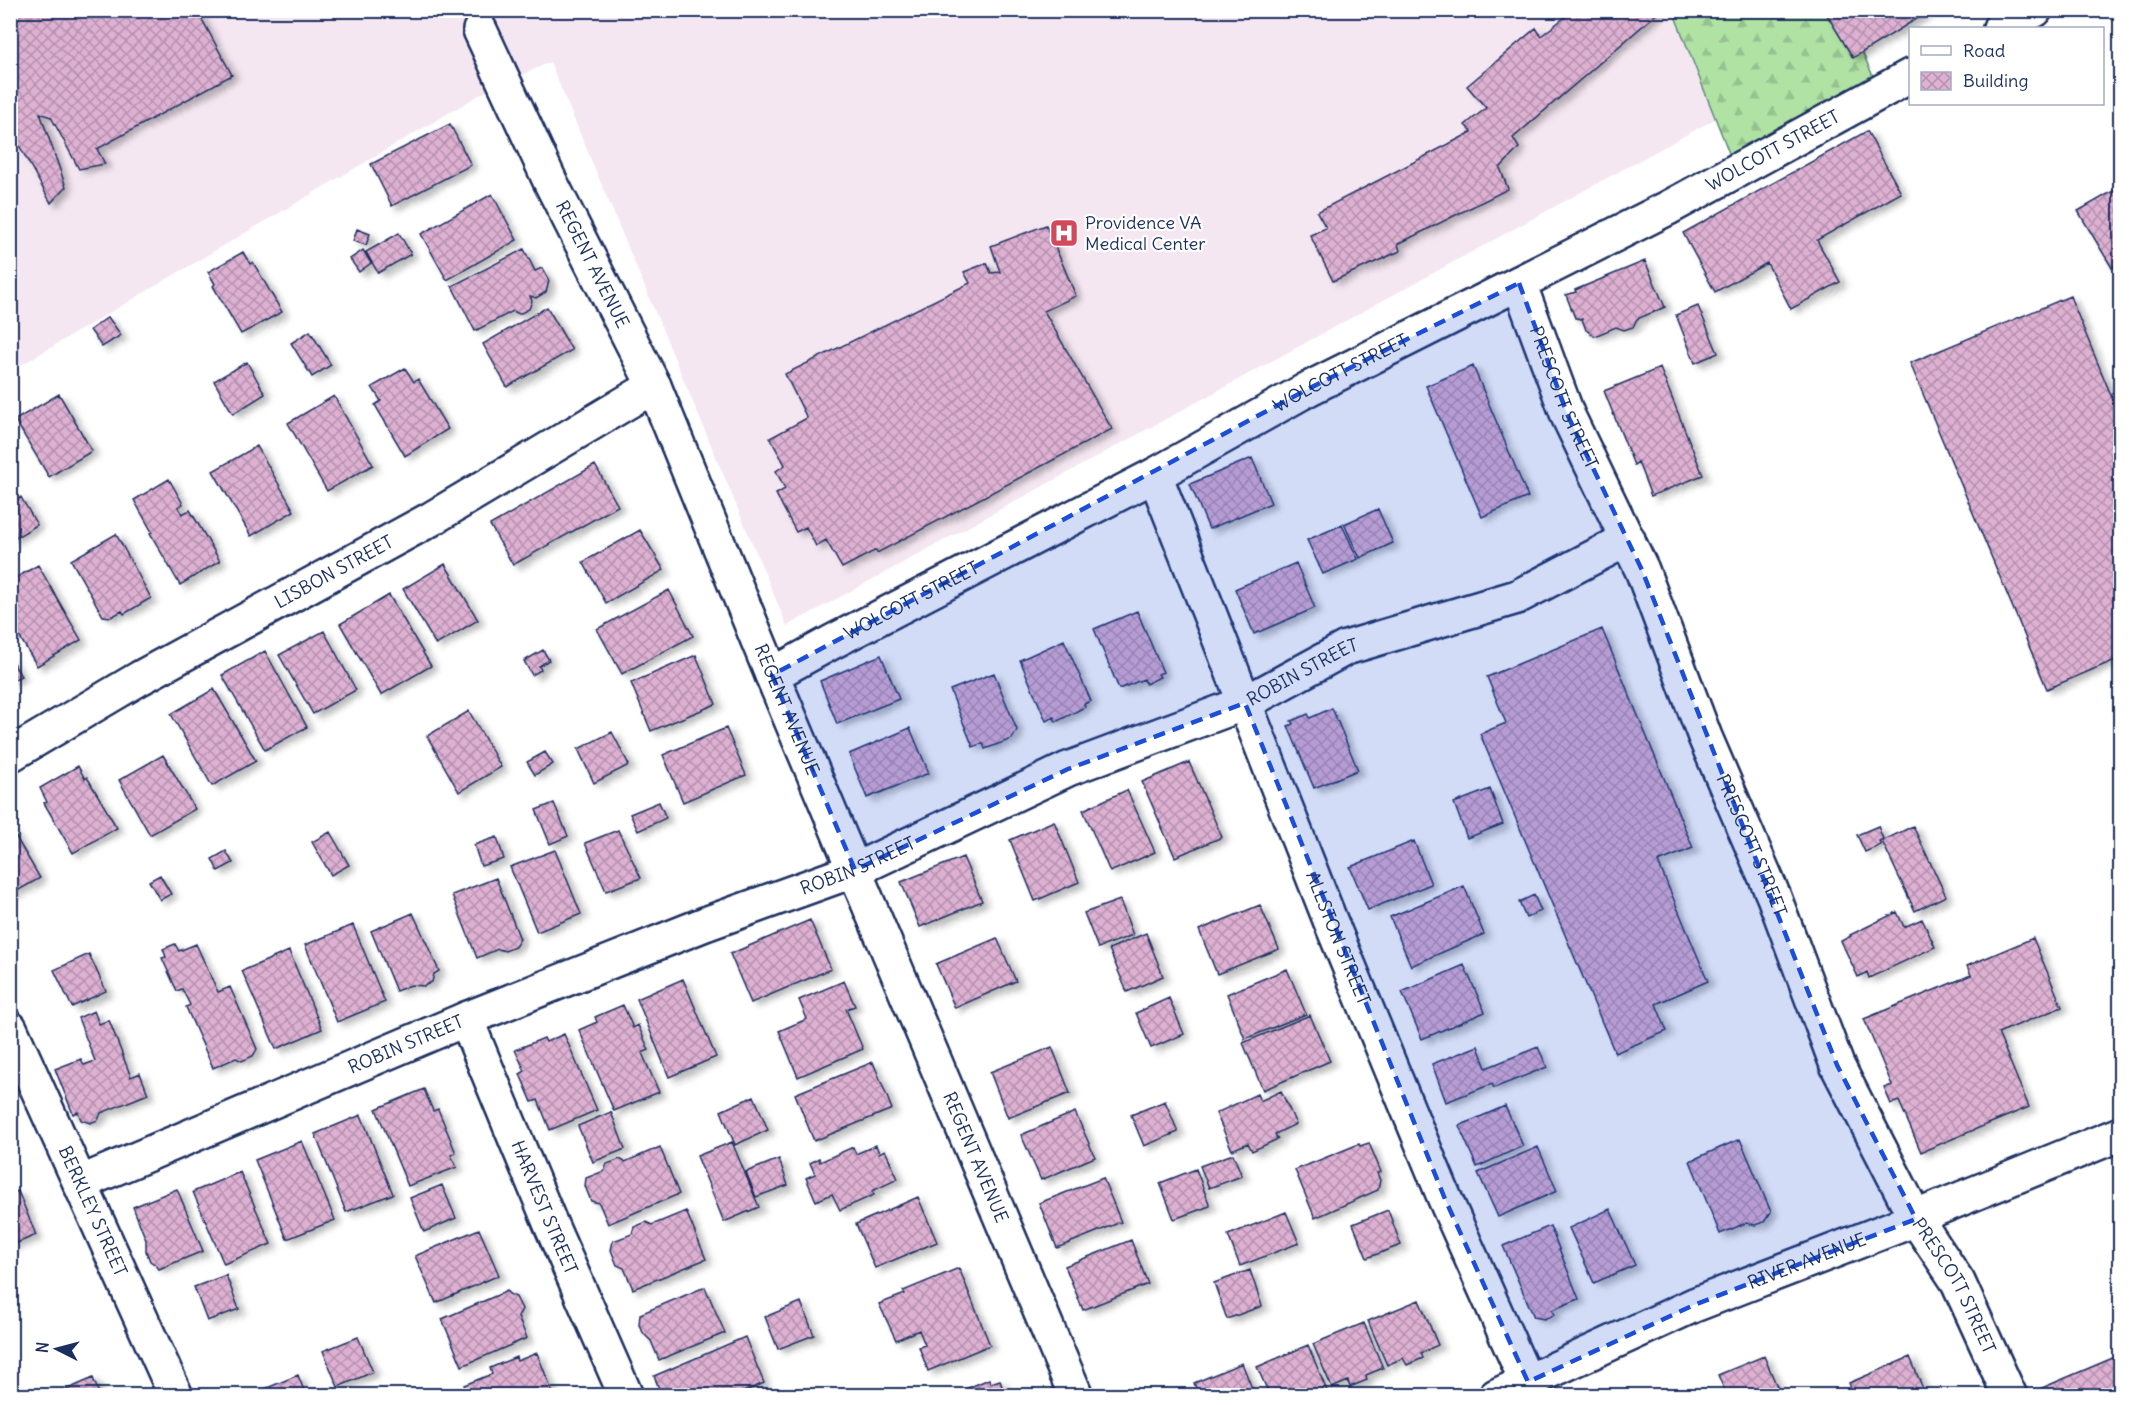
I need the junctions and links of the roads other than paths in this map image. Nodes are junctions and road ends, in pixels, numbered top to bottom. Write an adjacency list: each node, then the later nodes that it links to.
1 (2035, 10): 2 (street)
2 (2003, 27)
3 (480, 30): 6 (street, REGENT AVENUE)
4 (1909, 77): 5 (street, WOLCOTT STREET)
5 (1519, 283): 7 (street, WOLCOTT STREET); 8 (street, PRESCOTT STREET)
6 (654, 386): 9 (street, REGENT AVENUE); 11 (street, LISBON STREET)
7 (1155, 475): 9 (street, WOLCOTT STREET); 10 (street, ALLSTON STREET)
8 (1628, 539): 10 (street, ROBIN STREET); 17 (street, PRESCOTT STREET)
9 (772, 675): 12 (street, REGENT AVENUE)
10 (1245, 703): 12 (street, ROBIN STREET); 18 (street, ALLSTON STREET)
11 (10, 754)
12 (855, 870): 13 (street, ROBIN STREET); 21 (street, REGENT AVENUE)
13 (466, 1019): 16 (street, ROBIN STREET); 20 (street, HARVEST STREET)
14 (10, 1028): 16 (street, BERKLEY STREET)
15 (2121, 1134): 17 (street, RIVER AVENUE)
16 (80, 1183): 19 (street, BERKLEY STREET)
17 (1916, 1219): 18 (street, RIVER AVENUE); 23 (street, PRESCOTT STREET)
18 (1530, 1389): 22 (street, RIVER AVENUE)
19 (176, 1395)
20 (626, 1395)
21 (1076, 1395)
22 (1496, 1395)
23 (2010, 1395)

